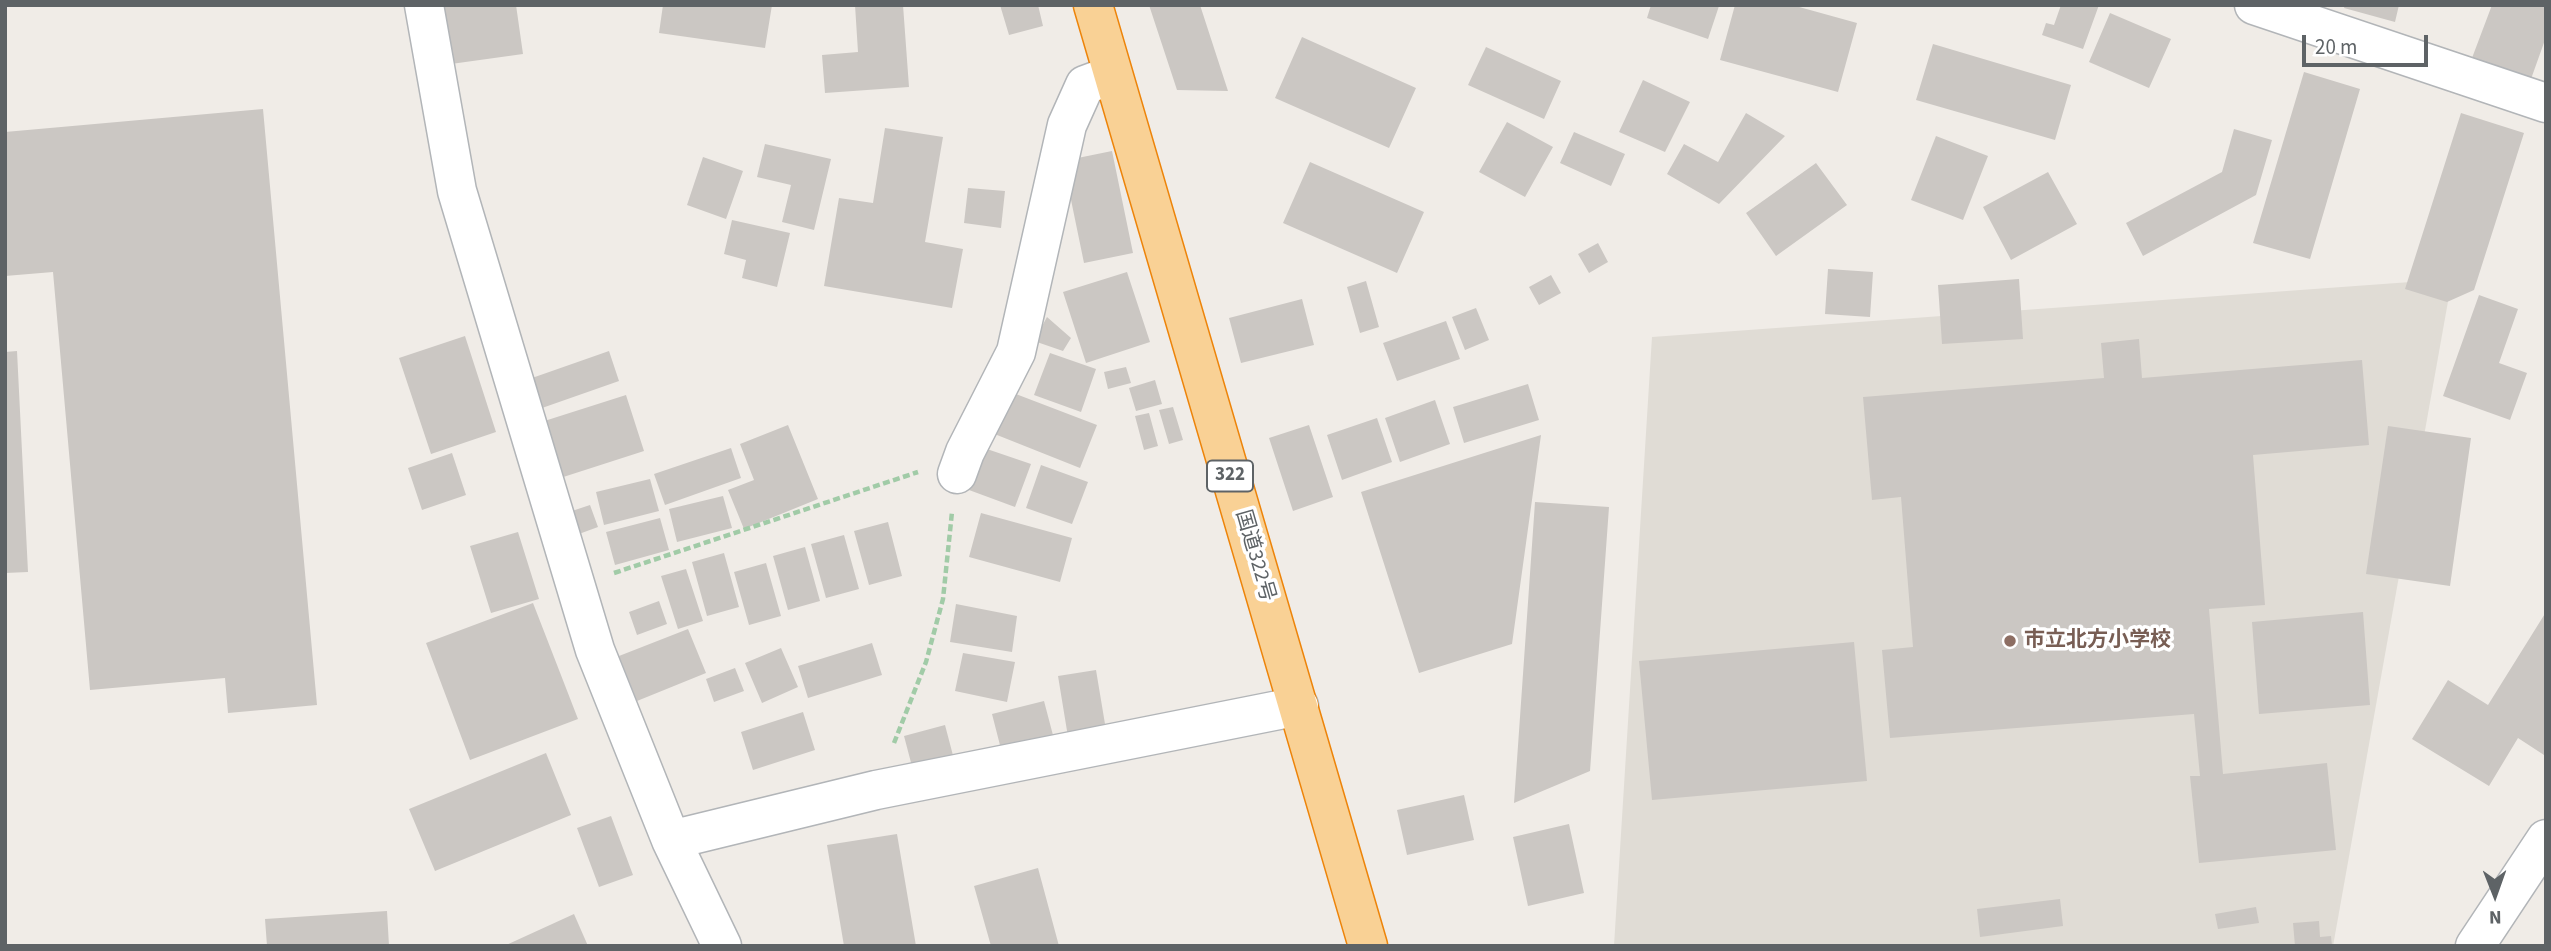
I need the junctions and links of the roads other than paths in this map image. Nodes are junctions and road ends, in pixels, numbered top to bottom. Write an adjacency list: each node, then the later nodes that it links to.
1 (424, 5): 9 (street)
2 (1093, 5): 4 (highway, 国道322号 / 322)
3 (2254, 5): 5 (street)
4 (1112, 75): 6 (street); 7 (highway, 国道322号 / 322)
5 (2546, 103)
6 (957, 474)
7 (1299, 706): 9 (street); 11 (highway, 国道322号 / 322)
8 (2546, 839): 12 (street)
9 (671, 840): 10 (street)
10 (722, 946)
11 (1368, 946)
12 (2475, 946)

